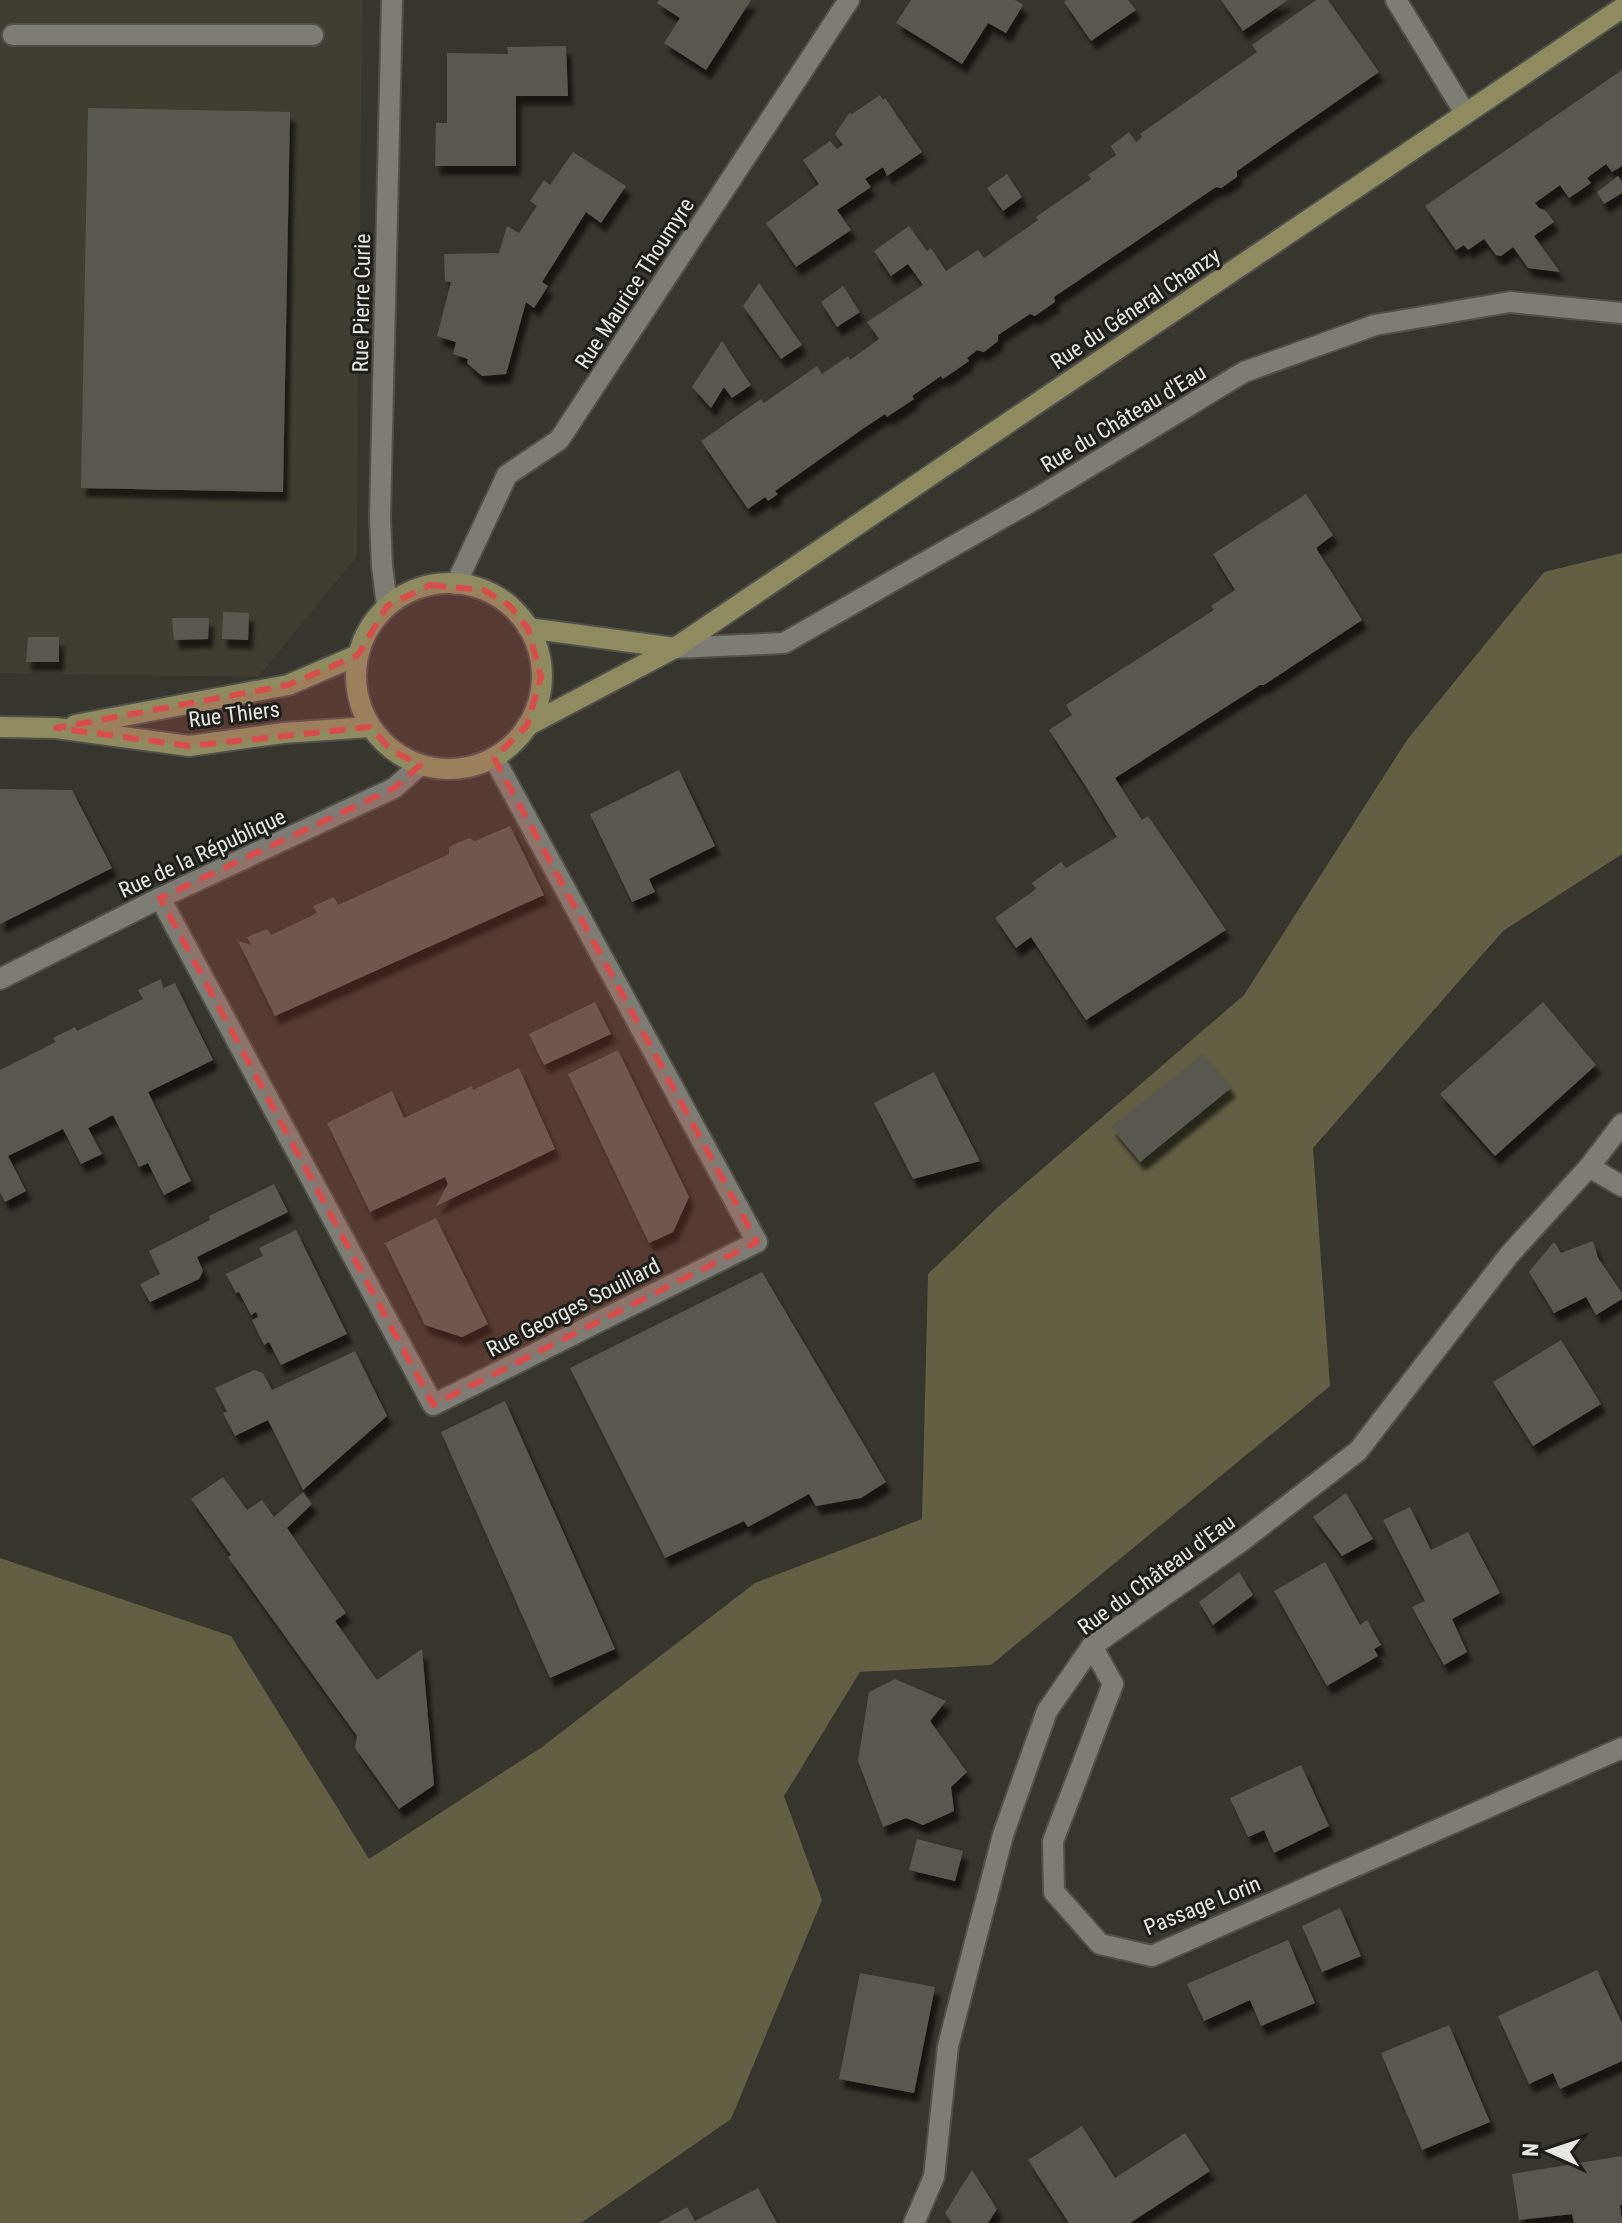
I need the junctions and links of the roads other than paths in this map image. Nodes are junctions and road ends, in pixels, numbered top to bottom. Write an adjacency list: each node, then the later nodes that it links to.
1 (392, 0): 10 (street, Rue Pierre Curie)
2 (849, 0): 9 (street, Rue Maurice Thoumyre)
3 (1396, 0): 7 (street)
4 (1622, 8): 7 (main road, Rue du Géneral Chanzy)
5 (13, 35): 6 (street)
6 (313, 35)
7 (1465, 113): 12 (main road, Rue du Géneral Chanzy)
8 (1622, 313): 12 (street, Rue du Château d'Eau)
9 (456, 584): 10 (main road); 11 (main road)
10 (387, 606): 13 (main road)
11 (528, 628): 12 (main road); 14 (main road)
12 (675, 648): 14 (main road, Rue du Géneral Chanzy)
13 (358, 655): 16 (main road); 17 (main road, Rue Thiers)
14 (527, 726): 18 (main road)
15 (0, 727): 17 (main road, Rue Thiers)
16 (370, 727): 17 (main road, Rue Thiers); 19 (main road)
17 (56, 728)
18 (494, 758): 19 (main road); 20 (street, Rue Georges Souillard)
19 (420, 765): 20 (street, Rue de la République)
20 (160, 898): 21 (street, Rue de la République)
21 (0, 979)
22 (1622, 1124): 23 (street, Rue du Château d'Eau)
23 (1589, 1167): 24 (street); 25 (street, Rue du Château d'Eau)
24 (1622, 1186)
25 (1092, 1646): 26 (street, Passage Lorin); 27 (street, Rue du Château d'Eau)
26 (1622, 1748)
27 (914, 2223)

